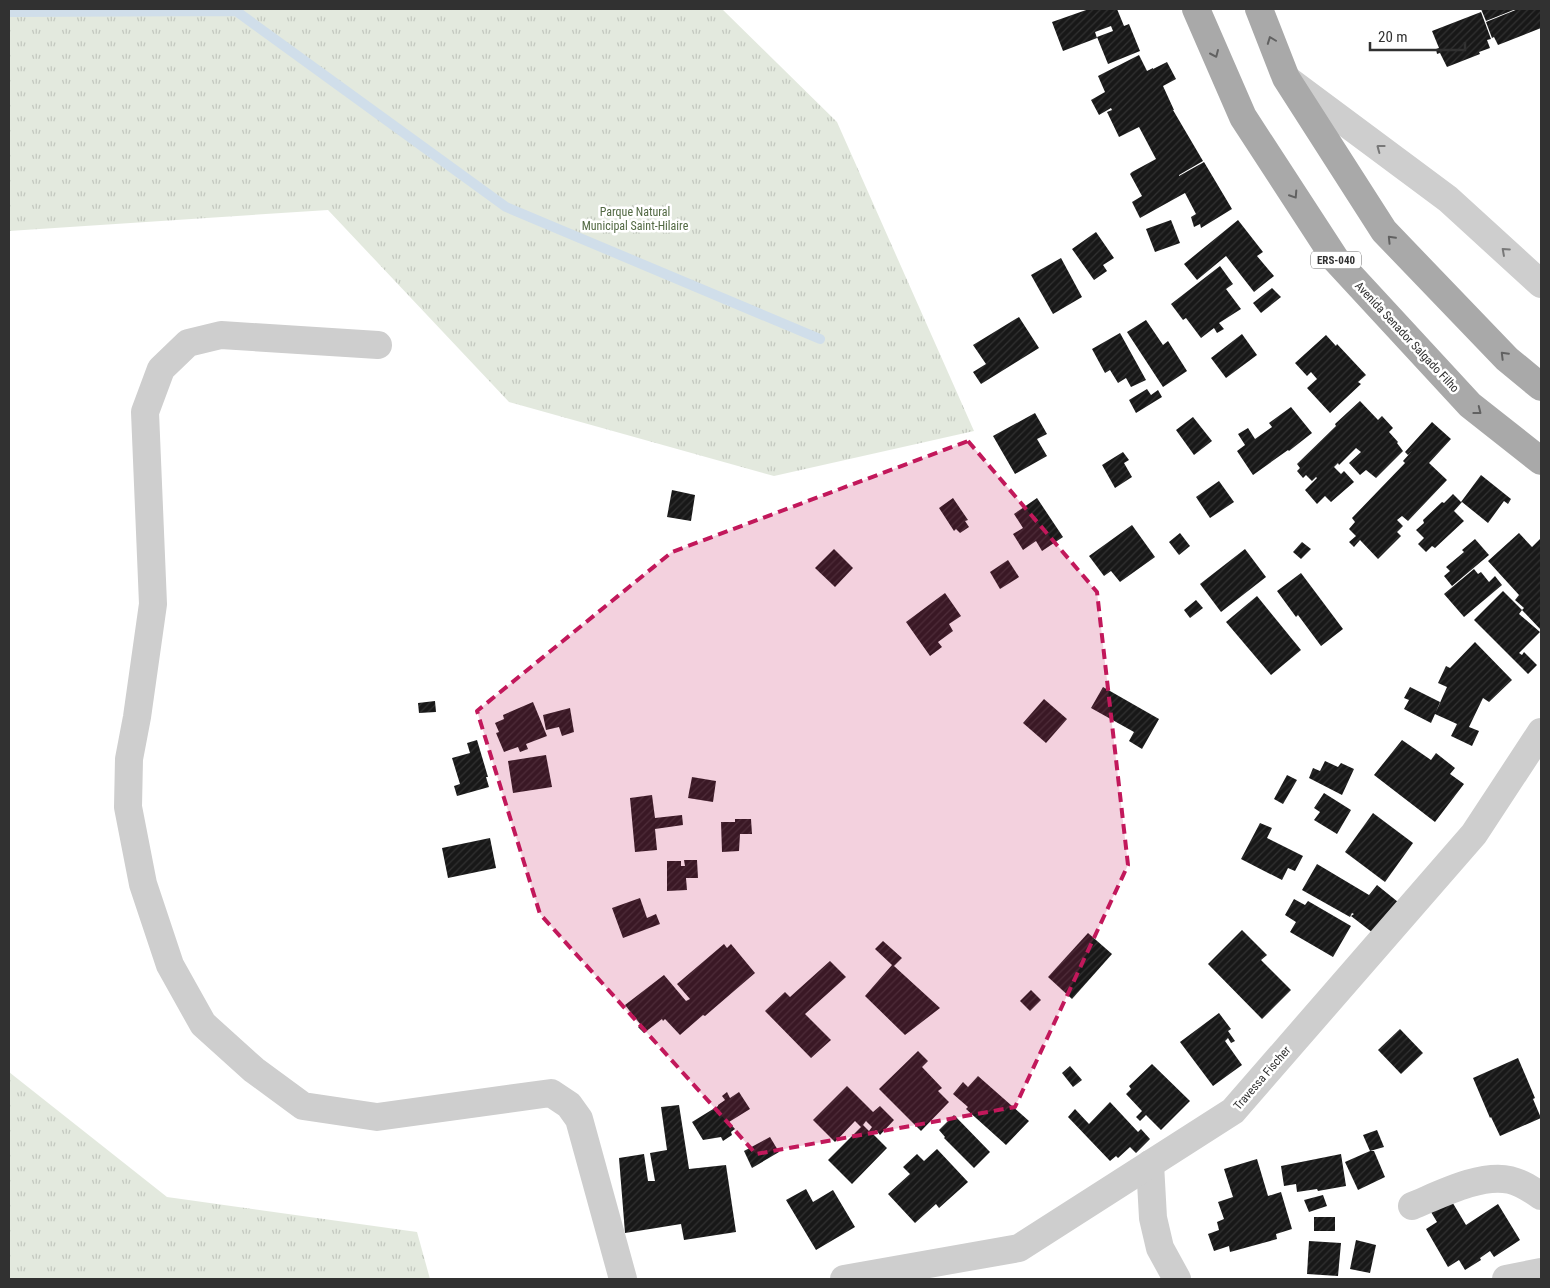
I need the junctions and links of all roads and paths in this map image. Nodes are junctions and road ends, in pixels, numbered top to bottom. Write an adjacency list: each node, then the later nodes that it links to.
1 (1196, 9): 7 (main road, Avenida Senador Salgado Filho / ERS-040, one-way to 7)
2 (1259, 9): 3 (main road, one-way to 2)
3 (1286, 78): 4 (street, one-way to 3); 6 (main road, one-way to 3)
4 (1541, 284)
5 (378, 345): 13 (street)
6 (1541, 387)
7 (1541, 461)
8 (1541, 732): 9 (street, Travessa Fischer)
9 (1150, 1164): 14 (street, Travessa Fischer); 15 (street)
10 (1541, 1196): 11 (street)
11 (1412, 1206)
12 (1541, 1272): 16 (street)
13 (623, 1279)
14 (844, 1279)
15 (1178, 1279)
16 (1506, 1279)

